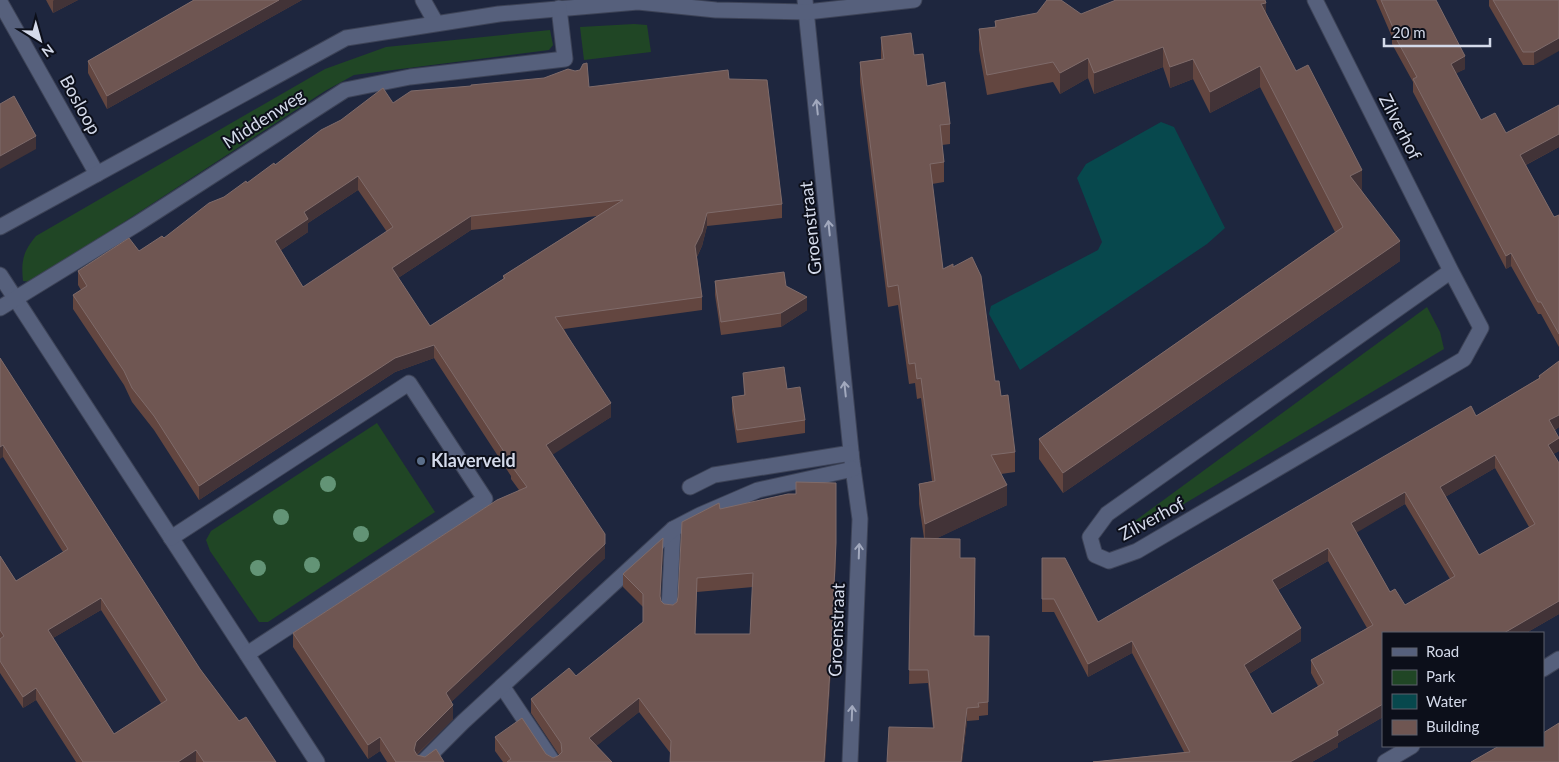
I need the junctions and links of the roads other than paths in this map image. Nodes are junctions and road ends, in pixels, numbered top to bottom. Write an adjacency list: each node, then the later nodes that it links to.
1 (424, 0): 9 (street)
2 (491, 0): 8 (street)
3 (914, 0): 6 (street, Middenweg)
4 (1315, 0): 12 (street, Zilverhof)
5 (0, 2): 10 (street, Bosloop)
6 (806, 6): 7 (street, Middenweg); 16 (street, Groenstraat, one-way to 6)
7 (559, 8): 8 (street, Middenweg); 14 (street, Middenweg)
8 (498, 14): 9 (street, Middenweg)
9 (436, 23): 10 (street, Middenweg)
10 (97, 174): 11 (street, Middenweg)
11 (0, 227)
12 (1451, 272): 12 (street, Zilverhof)
13 (0, 275): 14 (street)
14 (15, 298): 15 (street, Middenweg); 20 (street)
15 (0, 308)
16 (851, 453): 17 (street, Groenstraat); 18 (street)
17 (853, 470): 19 (street); 30 (street, Groenstraat, one-way to 17)
18 (690, 487)
19 (673, 529): 21 (street); 25 (street)
20 (171, 538): 22 (street); 22 (street)
21 (669, 610)
22 (247, 654): 27 (street)
23 (1559, 659): 24 (street)
24 (1544, 668)
25 (502, 686): 28 (street); 29 (street)
26 (1410, 747): 31 (street)
27 (318, 762)
28 (424, 762)
29 (554, 762)
30 (850, 762)
31 (1385, 762)

